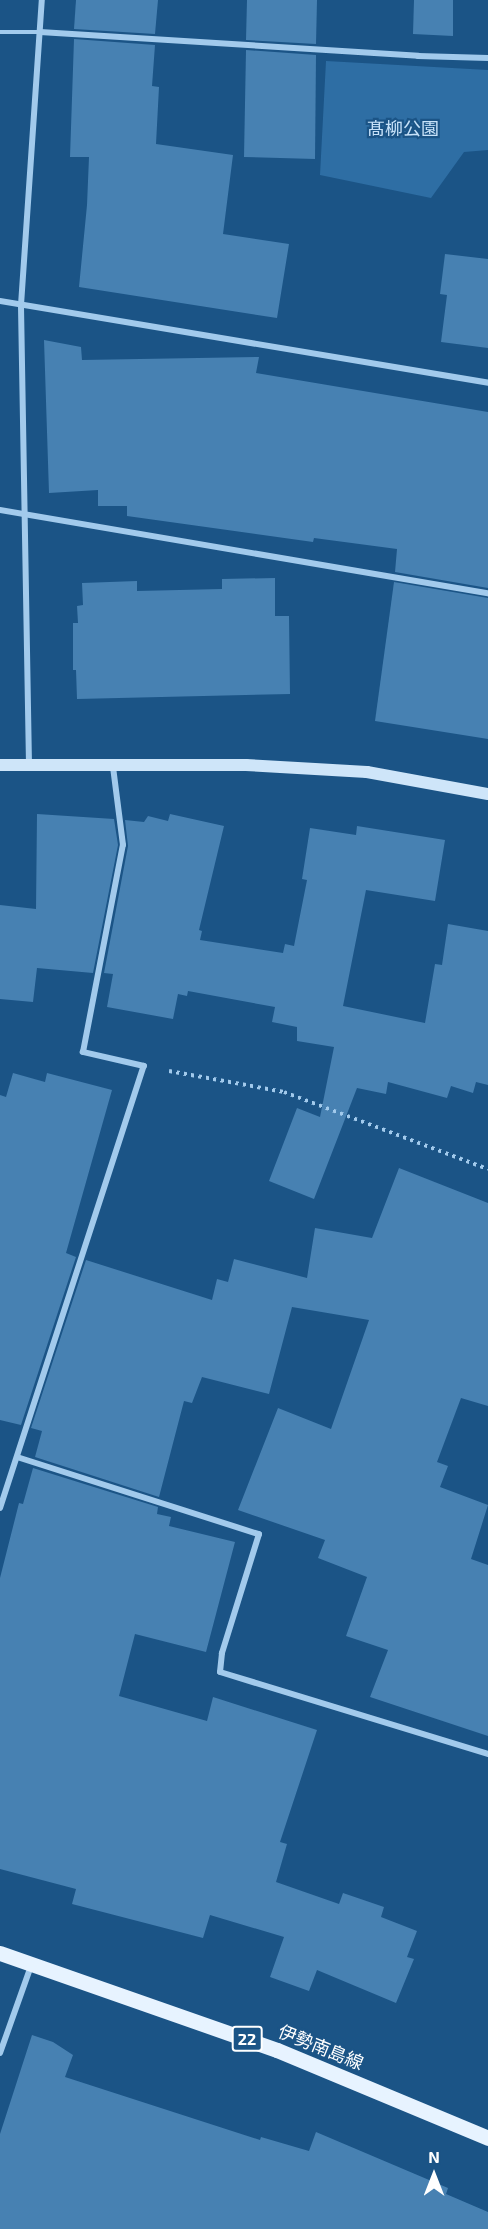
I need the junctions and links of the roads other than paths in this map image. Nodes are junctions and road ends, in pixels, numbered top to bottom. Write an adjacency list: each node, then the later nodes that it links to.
1 (42, 0): 3 (street)
2 (0, 32): 3 (lane)
3 (40, 32): 4 (street); 6 (street)
4 (488, 58)
5 (0, 302): 6 (street)
6 (21, 305): 7 (street); 9 (street)
7 (488, 383)
8 (0, 510): 9 (street)
9 (25, 515): 10 (street); 12 (street)
10 (488, 593)
11 (0, 765): 12 (street)
12 (29, 765): 13 (street)
13 (113, 767): 14 (street); 15 (street)
14 (488, 794)
15 (17, 1457): 16 (street); 17 (street)
16 (0, 1508)
17 (488, 1755)
18 (0, 1953): 19 (main road, 伊勢南島線 / 22)
19 (32, 1964): 20 (street); 21 (main road, 伊勢南島線 / 22)
20 (0, 2053)
21 (487, 2136)

